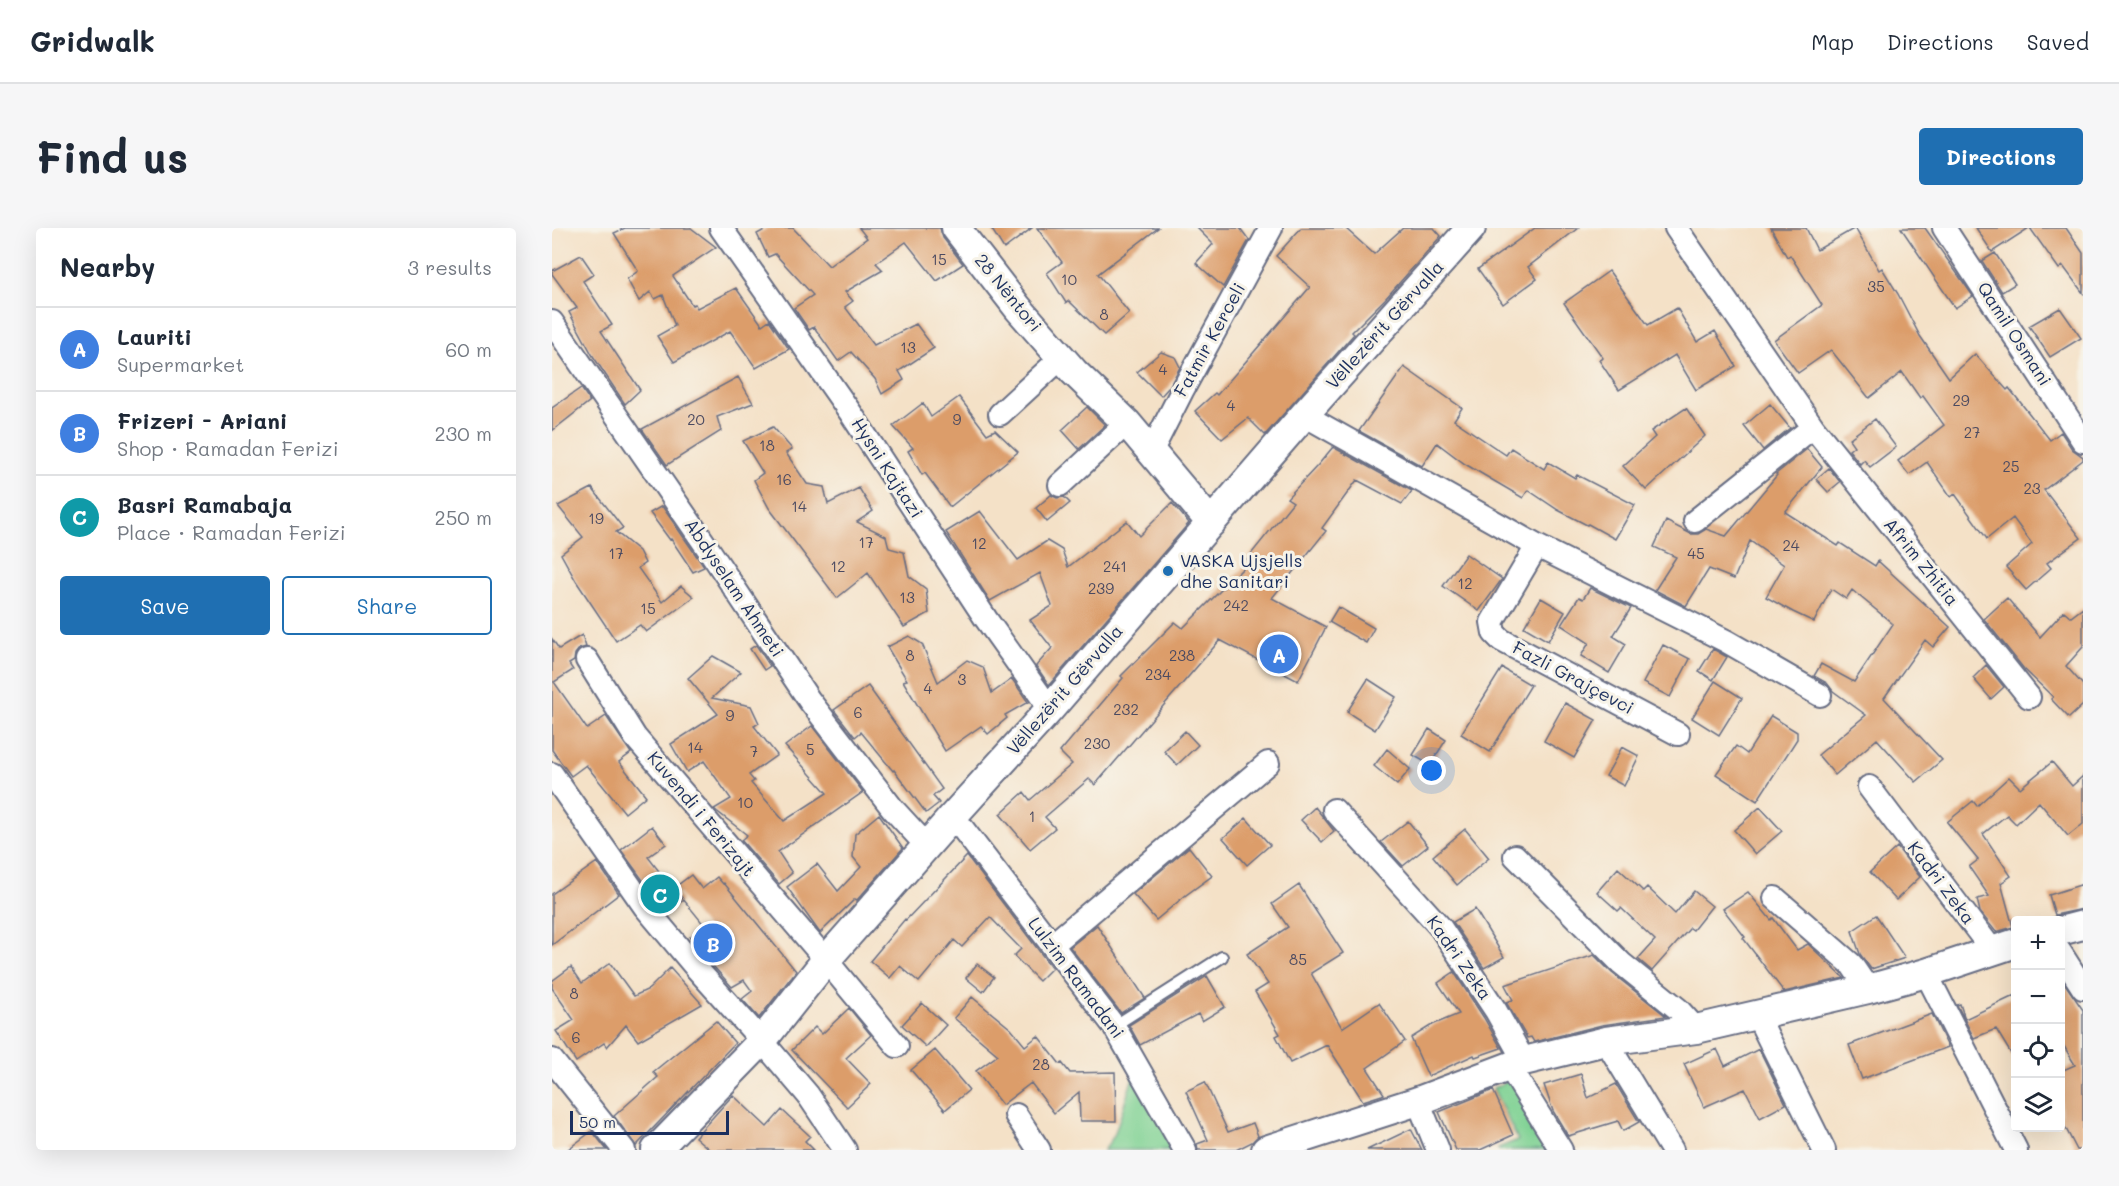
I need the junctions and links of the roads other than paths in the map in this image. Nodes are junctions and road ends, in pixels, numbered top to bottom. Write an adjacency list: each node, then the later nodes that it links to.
1 (721, 228): 22 (street, Hysni Kajtazi)
2 (956, 228): 8 (street, 28 Nëntori)
3 (1271, 228): 14 (street, Fatmir Kerceli)
4 (1471, 228): 10 (street, Vëllezërit Gërvalla)
5 (1676, 228): 12 (street, Afrim Zhitia)
6 (1944, 228): 13 (street, Qamil Osmani)
7 (552, 322): 29 (street, Abdyselam Ahmeti)
8 (1061, 358): 9 (street); 11 (street, 28 Nëntori)
9 (1000, 414)
10 (1304, 416): 17 (street, Vëllezërit Gërvalla); 18 (street)
11 (1127, 423): 14 (street, 28 Nëntori); 15 (street)
12 (1813, 427): 16 (street); 21 (street, Afrim Zhitia)
13 (2083, 441)
14 (1151, 452): 17 (street, 28 Nëntori)
15 (1060, 485)
16 (1695, 521)
17 (1211, 523): 22 (street, Vëllezërit Gërvalla)
18 (1537, 546): 20 (street); 23 (street, Fazli Grajçevci)
19 (587, 660): 38 (street, Kuvendi i Ferizajt)
20 (1820, 695)
21 (2030, 697)
22 (1050, 709): 28 (street, Vëllezërit Gërvalla)
23 (1678, 734)
24 (1268, 763): 34 (street)
25 (552, 774): 45 (street)
26 (1869, 787): 35 (street, Kadri Zeka)
27 (1334, 810): 49 (street, Kadri Zeka)
28 (952, 816): 29 (street, Vëllezërit Gërvalla); 34 (street, Lulzim Ramadani)
29 (927, 846): 38 (street, Vëllezërit Gërvalla)
30 (1515, 856): 44 (street)
31 (1775, 898): 41 (street)
32 (2083, 925): 33 (street)
33 (2065, 930)
34 (1052, 945): 43 (street, Lulzim Ramadani)
35 (2004, 946): 39 (street, Kadri Zeka)
36 (1222, 957): 43 (lane)
37 (2065, 959): 40 (street)
38 (826, 960): 45 (street, Vëllezërit Gërvalla); 47 (street, Kuvendi i Ferizajt)
39 (1926, 973): 41 (street, Kadri Zeka); 62 (street)
40 (2083, 988)
41 (1868, 989): 42 (street, Kadri Zeka)
42 (1757, 1014): 44 (street, Kadri Zeka); 61 (street)
43 (1114, 1026): 56 (street, Lulzim Ramadani)
44 (1696, 1029): 46 (street, Kadri Zeka)
45 (762, 1041): 53 (street, Vëllezërit Gërvalla); 54 (street)
46 (1606, 1041): 49 (street, Kadri Zeka); 60 (street)
47 (897, 1046)
48 (552, 1060): 52 (street)
49 (1517, 1065): 50 (street, Kadri Zeka); 59 (street)
50 (1418, 1101): 57 (street, Kadri Zeka); 58 (street)
51 (1016, 1114): 55 (street)
52 (624, 1150)
53 (656, 1150)
54 (845, 1150)
55 (1039, 1150)
56 (1185, 1150)
57 (1266, 1150)
58 (1438, 1150)
59 (1561, 1150)
60 (1672, 1150)
61 (1824, 1150)
62 (2016, 1150)

